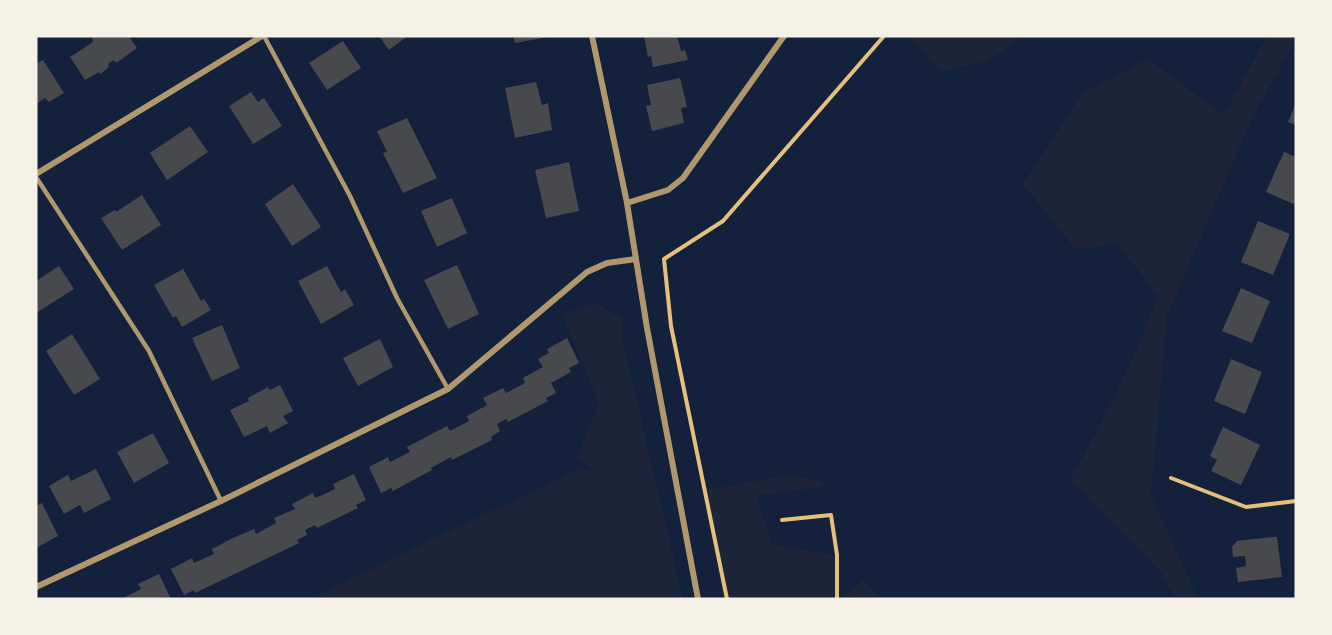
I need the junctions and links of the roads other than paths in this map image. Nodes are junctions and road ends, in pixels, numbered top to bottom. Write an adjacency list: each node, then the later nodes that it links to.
1 (263, 36): 4 (street); 7 (lane)
2 (592, 36): 5 (street)
3 (784, 36): 5 (street)
4 (36, 175): 8 (lane)
5 (627, 203): 6 (street)
6 (636, 259): 7 (street); 10 (street)
7 (448, 388): 8 (street)
8 (221, 501): 9 (street)
9 (36, 587)
10 (698, 599)

